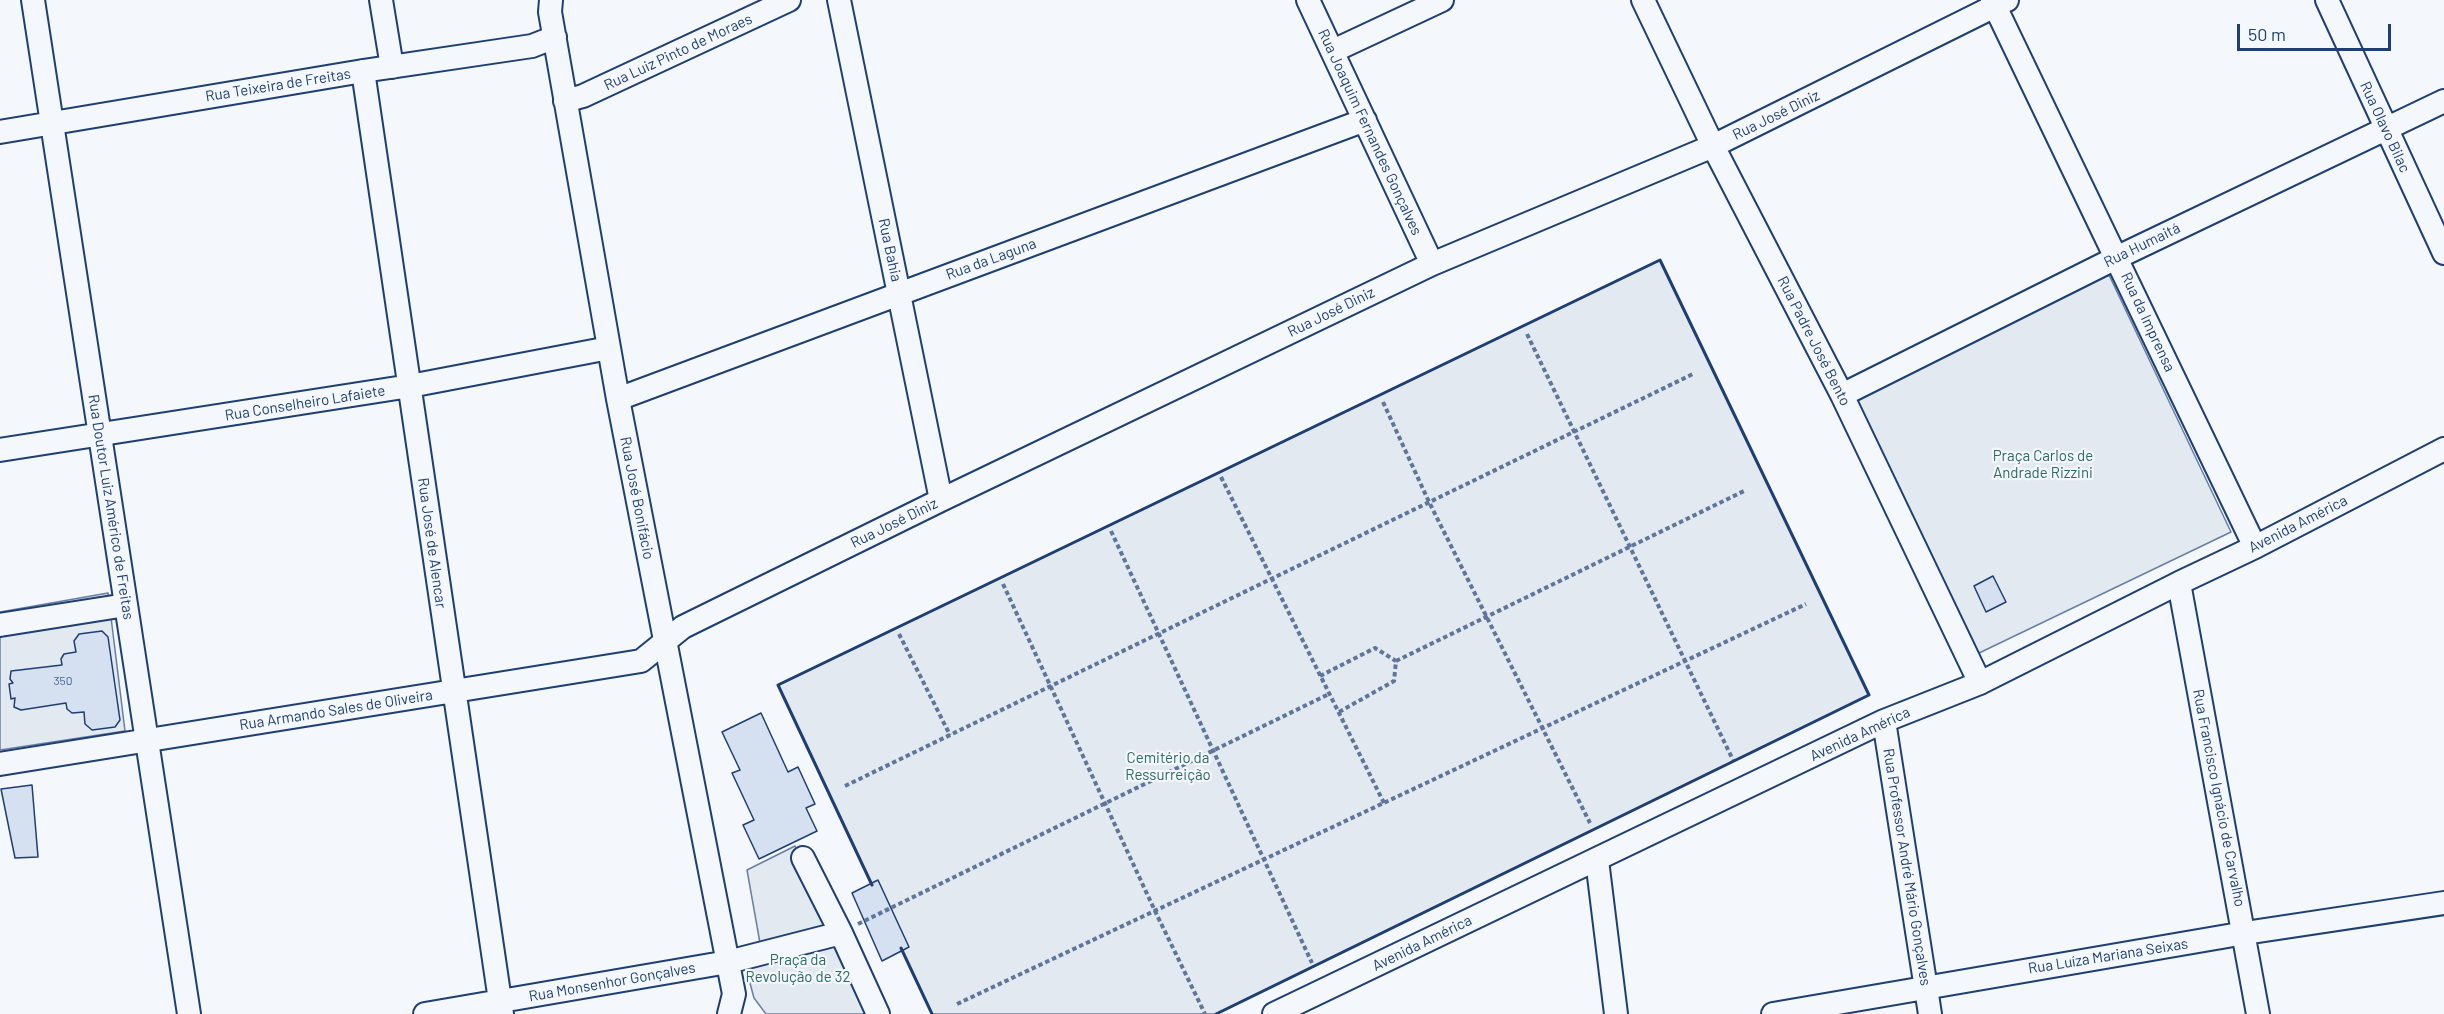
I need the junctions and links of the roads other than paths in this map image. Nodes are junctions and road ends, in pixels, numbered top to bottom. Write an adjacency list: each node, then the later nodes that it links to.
1 (33, 0): 18 (street, Rua Doutor Luiz Américo de Freitas)
2 (381, 0): 13 (street)
3 (551, 0): 11 (street, Rua José Bonifácio)
4 (789, 0): 16 (street, Rua Luiz Pinto de Moraes)
5 (839, 0): 25 (street, Rua Bahia)
6 (1308, 0): 12 (street, Rua Joaquim Fernandes Gonçalves)
7 (1442, 0): 12 (street)
8 (1643, 0): 21 (street, Rua Padre José Bento)
9 (2327, 0): 19 (street, Rua Olavo Bilac)
10 (1998, 2): 21 (street, Rua José Diniz); 23 (street, Rua da Imprensa)
11 (555, 37): 13 (street, Rua Teixeira de Freitas); 16 (street, Rua José Bonifácio)
12 (1332, 51): 17 (street, Rua Joaquim Fernandes Gonçalves)
13 (392, 67): 14 (street, Rua Teixeira de Freitas)
14 (363, 71): 18 (street, Rua Teixeira de Freitas); 27 (street, Rua José de Alencar)
15 (2444, 100): 19 (street, Rua Humaitá)
16 (565, 101): 26 (street, Rua José Bonifácio)
17 (1365, 120): 24 (street, Rua Joaquim Fernandes Gonçalves); 25 (street, Rua da Laguna)
18 (53, 123): 20 (street, Rua Teixeira de Freitas); 30 (street, Rua Doutor Luiz Américo de Freitas)
19 (2386, 129): 22 (street, Rua Olavo Bilac); 23 (street, Rua Humaitá)
20 (0, 132)
21 (1713, 146): 24 (street, Rua José Diniz); 28 (street, Rua Padre José Bento)
22 (2444, 253)
23 (2118, 257): 28 (street, Rua Humaitá); 34 (street, Rua da Imprensa)
24 (1432, 264): 33 (street, Rua José Diniz)
25 (899, 292): 29 (street, Rua da Laguna); 33 (street, Rua Bahia)
26 (609, 348): 27 (street, Rua Conselheiro Lafaiete); 29 (street, Rua José Bonifácio)
27 (410, 386): 30 (street, Rua Conselheiro Lafaiete); 40 (street, Rua José de Alencar)
28 (1842, 395): 39 (street, Rua Padre José Bento)
29 (618, 399): 38 (street, Rua José Bonifácio)
30 (100, 435): 32 (street, Rua Conselheiro Lafaiete); 36 (street, Rua Doutor Luiz Américo de Freitas)
31 (2444, 449): 34 (street, Avenida América)
32 (0, 450)
33 (941, 500): 38 (street, Rua José Diniz)
34 (2256, 547): 35 (street, Avenida América)
35 (2179, 583): 39 (street, Avenida América); 48 (street, Rua Francisco Ignácio de Carvalho)
36 (126, 605): 37 (street); 42 (street, Rua Doutor Luiz Américo de Freitas)
37 (0, 625)
38 (664, 641): 40 (street, Rua Armando Sales de Oliveira); 49 (street, Rua José Bonifácio)
39 (1980, 683): 41 (street, Avenida América)
40 (453, 691): 42 (street, Rua Armando Sales de Oliveira); 52 (street, Rua José de Alencar)
41 (1884, 721): 45 (street, Avenida América); 50 (street, Rua Professor André Mário Gonçalves)
42 (147, 741): 43 (street, Rua Armando Sales de Oliveira); 53 (street, Rua Doutor Luiz Américo de Freitas)
43 (0, 764)
44 (803, 858): 47 (street)
45 (1596, 860): 57 (street, Avenida América); 58 (street)
46 (2444, 903): 48 (street, Rua Luíza Mariana Seixas)
47 (841, 933): 49 (street, Rua Monsenhor Gonçalves); 56 (street)
48 (2245, 933): 50 (street, Rua Luíza Mariana Seixas); 61 (street, Rua Francisco Ignácio de Carvalho)
49 (728, 962): 51 (street, Rua José Bonifácio); 52 (street, Rua Monsenhor Gonçalves)
50 (1926, 987): 59 (street, Rua Luíza Mariana Seixas); 60 (street, Rua Professor André Mário Gonçalves)
51 (732, 1004): 55 (street)
52 (501, 1008): 54 (street, Rua Monsenhor Gonçalves)
53 (189, 1014)
54 (425, 1014)
55 (749, 1014)
56 (878, 1014)
57 (1274, 1014)
58 (1616, 1014)
59 (1773, 1014)
60 (1930, 1014)
61 (2258, 1014)

